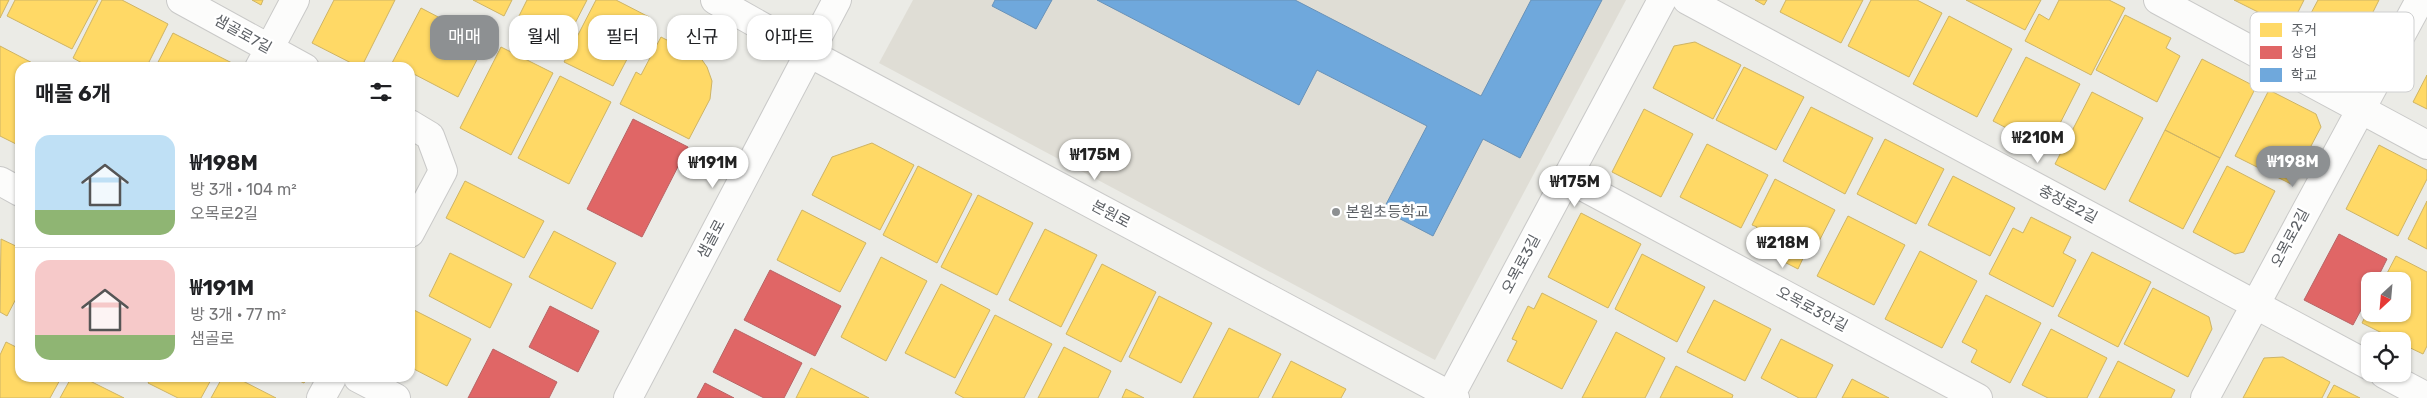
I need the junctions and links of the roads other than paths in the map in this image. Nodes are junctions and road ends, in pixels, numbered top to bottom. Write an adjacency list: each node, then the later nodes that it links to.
1 (181, 0): 13 (street, 샘골로7길)
2 (295, 0): 13 (street)
3 (715, 0): 11 (street, 본원로)
4 (837, 0): 10 (street, 샘골로)
5 (1662, 0): 22 (street, 오목로3길)
6 (1686, 0): 26 (street, 충장로2길)
7 (2158, 0): 12 (street)
8 (2420, 0): 9 (street, 오목로2길)
9 (2413, 12)
10 (829, 15)
11 (747, 18)
12 (2250, 50)
13 (264, 58): 16 (street, 샘골로7길)
14 (805, 60): 35 (street, 샘골로)
15 (822, 60): 31 (street, 본원로)
16 (280, 62)
17 (2328, 92): 19 (street)
18 (2369, 92): 19 (street, 오목로2길)
19 (2360, 109): 21 (street); 26 (street, 오목로2길)
20 (415, 127): 25 (street)
21 (2427, 145)
22 (1567, 178): 31 (street, 오목로3길); 36 (street, 오목로3안길)
23 (0, 181): 24 (street)
24 (15, 189)
25 (415, 224)
26 (2254, 304): 27 (street, 충장로2길); 37 (street, 오목로2길)
27 (2361, 361)
28 (330, 382): 33 (street)
29 (366, 382): 34 (street)
30 (2399, 382): 32 (street)
31 (1451, 397)
32 (2427, 397)
33 (321, 398)
34 (396, 398)
35 (628, 398)
36 (1978, 398)
37 (2205, 398)

